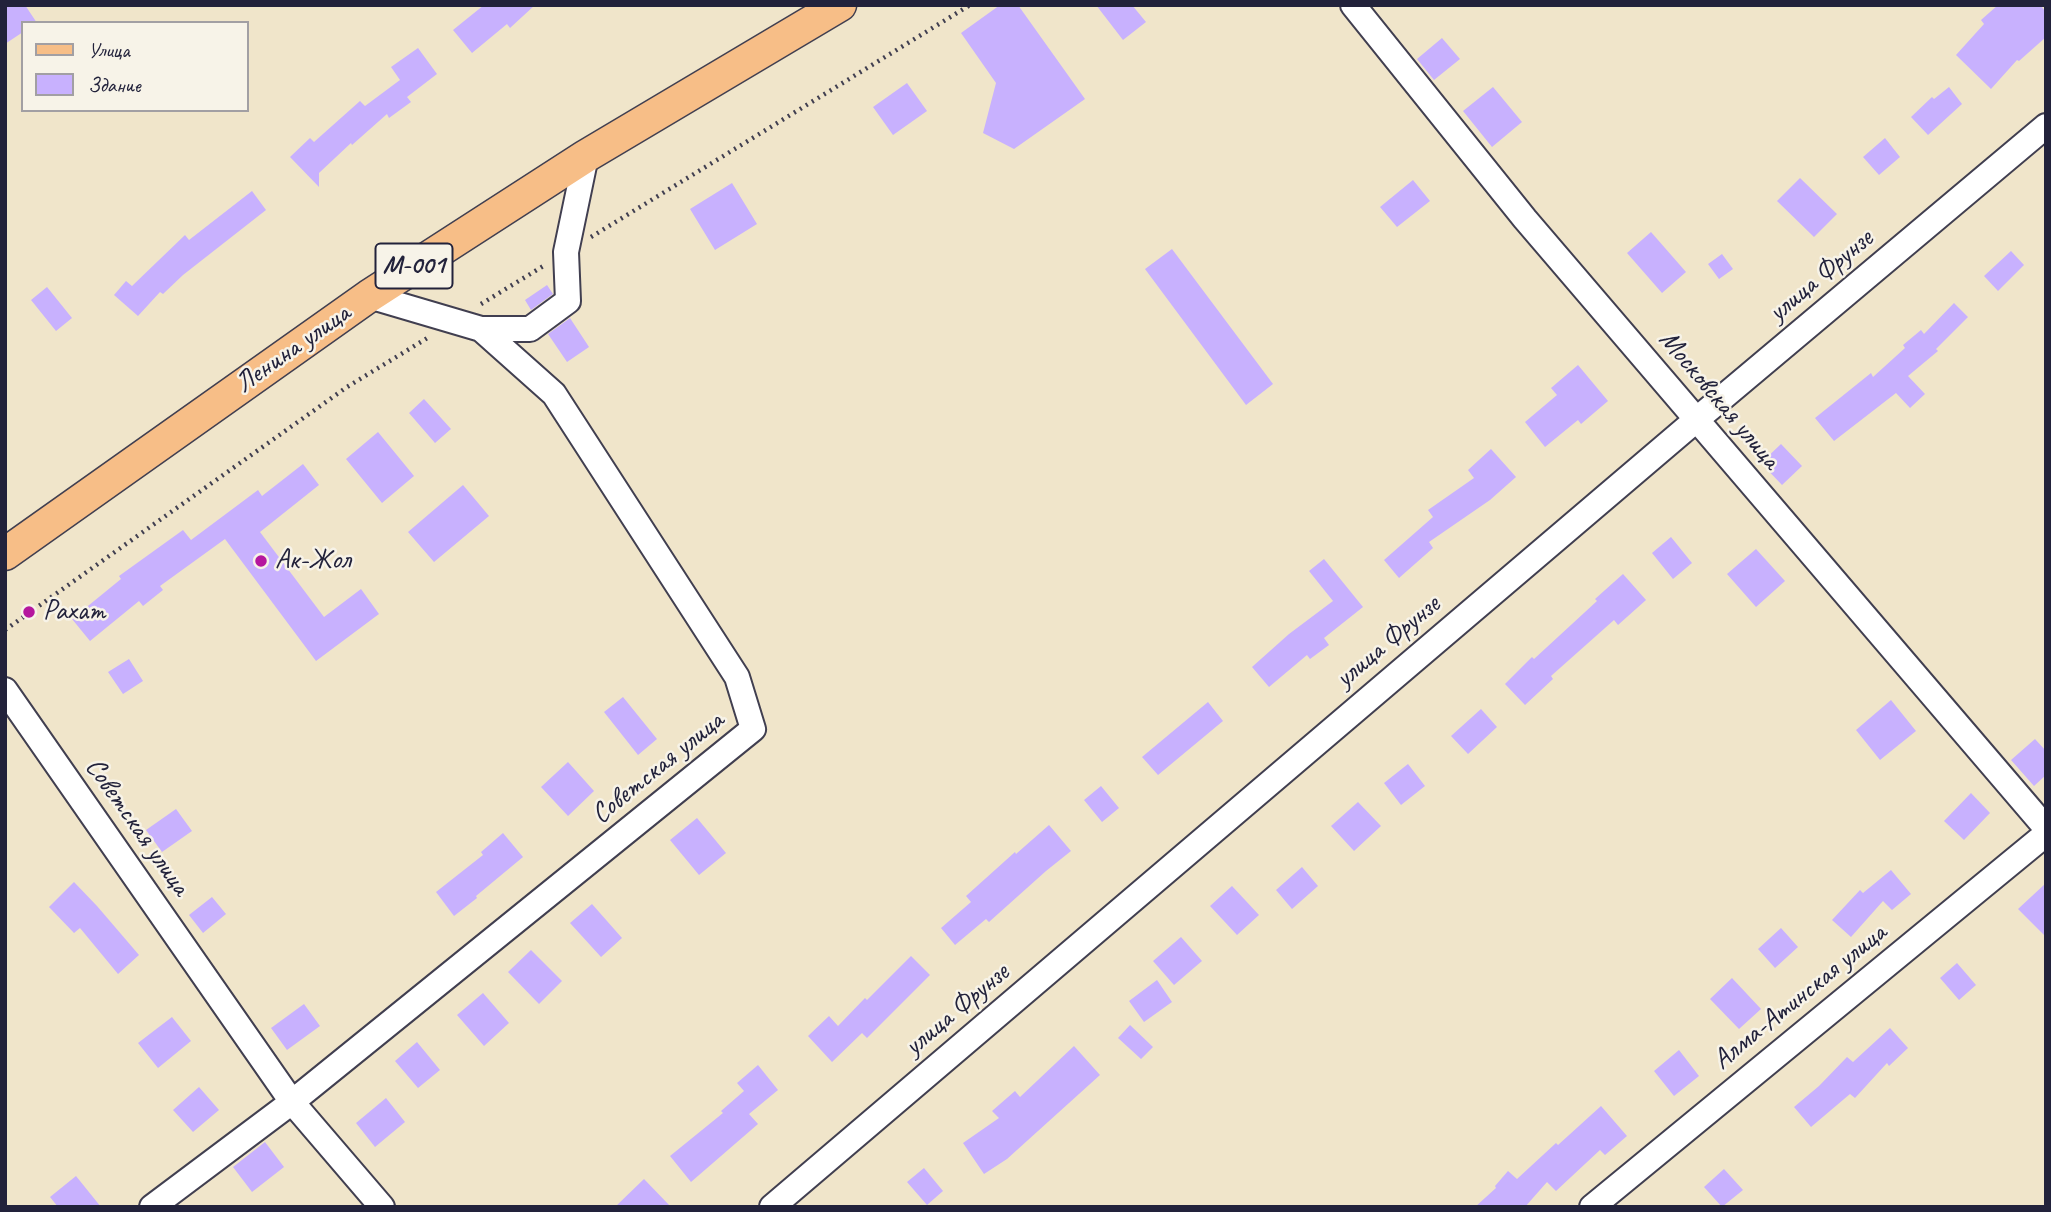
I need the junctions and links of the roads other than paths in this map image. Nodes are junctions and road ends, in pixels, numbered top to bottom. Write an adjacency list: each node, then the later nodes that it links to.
1 (840, 5): 4 (main road, Ленина улица / М-001)
2 (1353, 5): 7 (street, Московская улица)
3 (2046, 126): 7 (street, улица Фрунзе)
4 (586, 156): 5 (main road, Ленина улица / М-001); 6 (street)
5 (369, 296): 6 (street, Советская улица); 8 (main road, Ленина улица / М-001)
6 (481, 329): 12 (street, Советская улица)
7 (1696, 420): 10 (street, Московская улица); 15 (street, улица Фрунзе)
8 (5, 554)
9 (5, 690): 12 (street, Советская улица)
10 (2046, 828)
11 (2046, 834): 16 (street, Алма-Атинская улица)
12 (292, 1102): 13 (street, Советская улица); 14 (street, Советская улица)
13 (152, 1207)
14 (382, 1207)
15 (772, 1207)
16 (1592, 1207)

